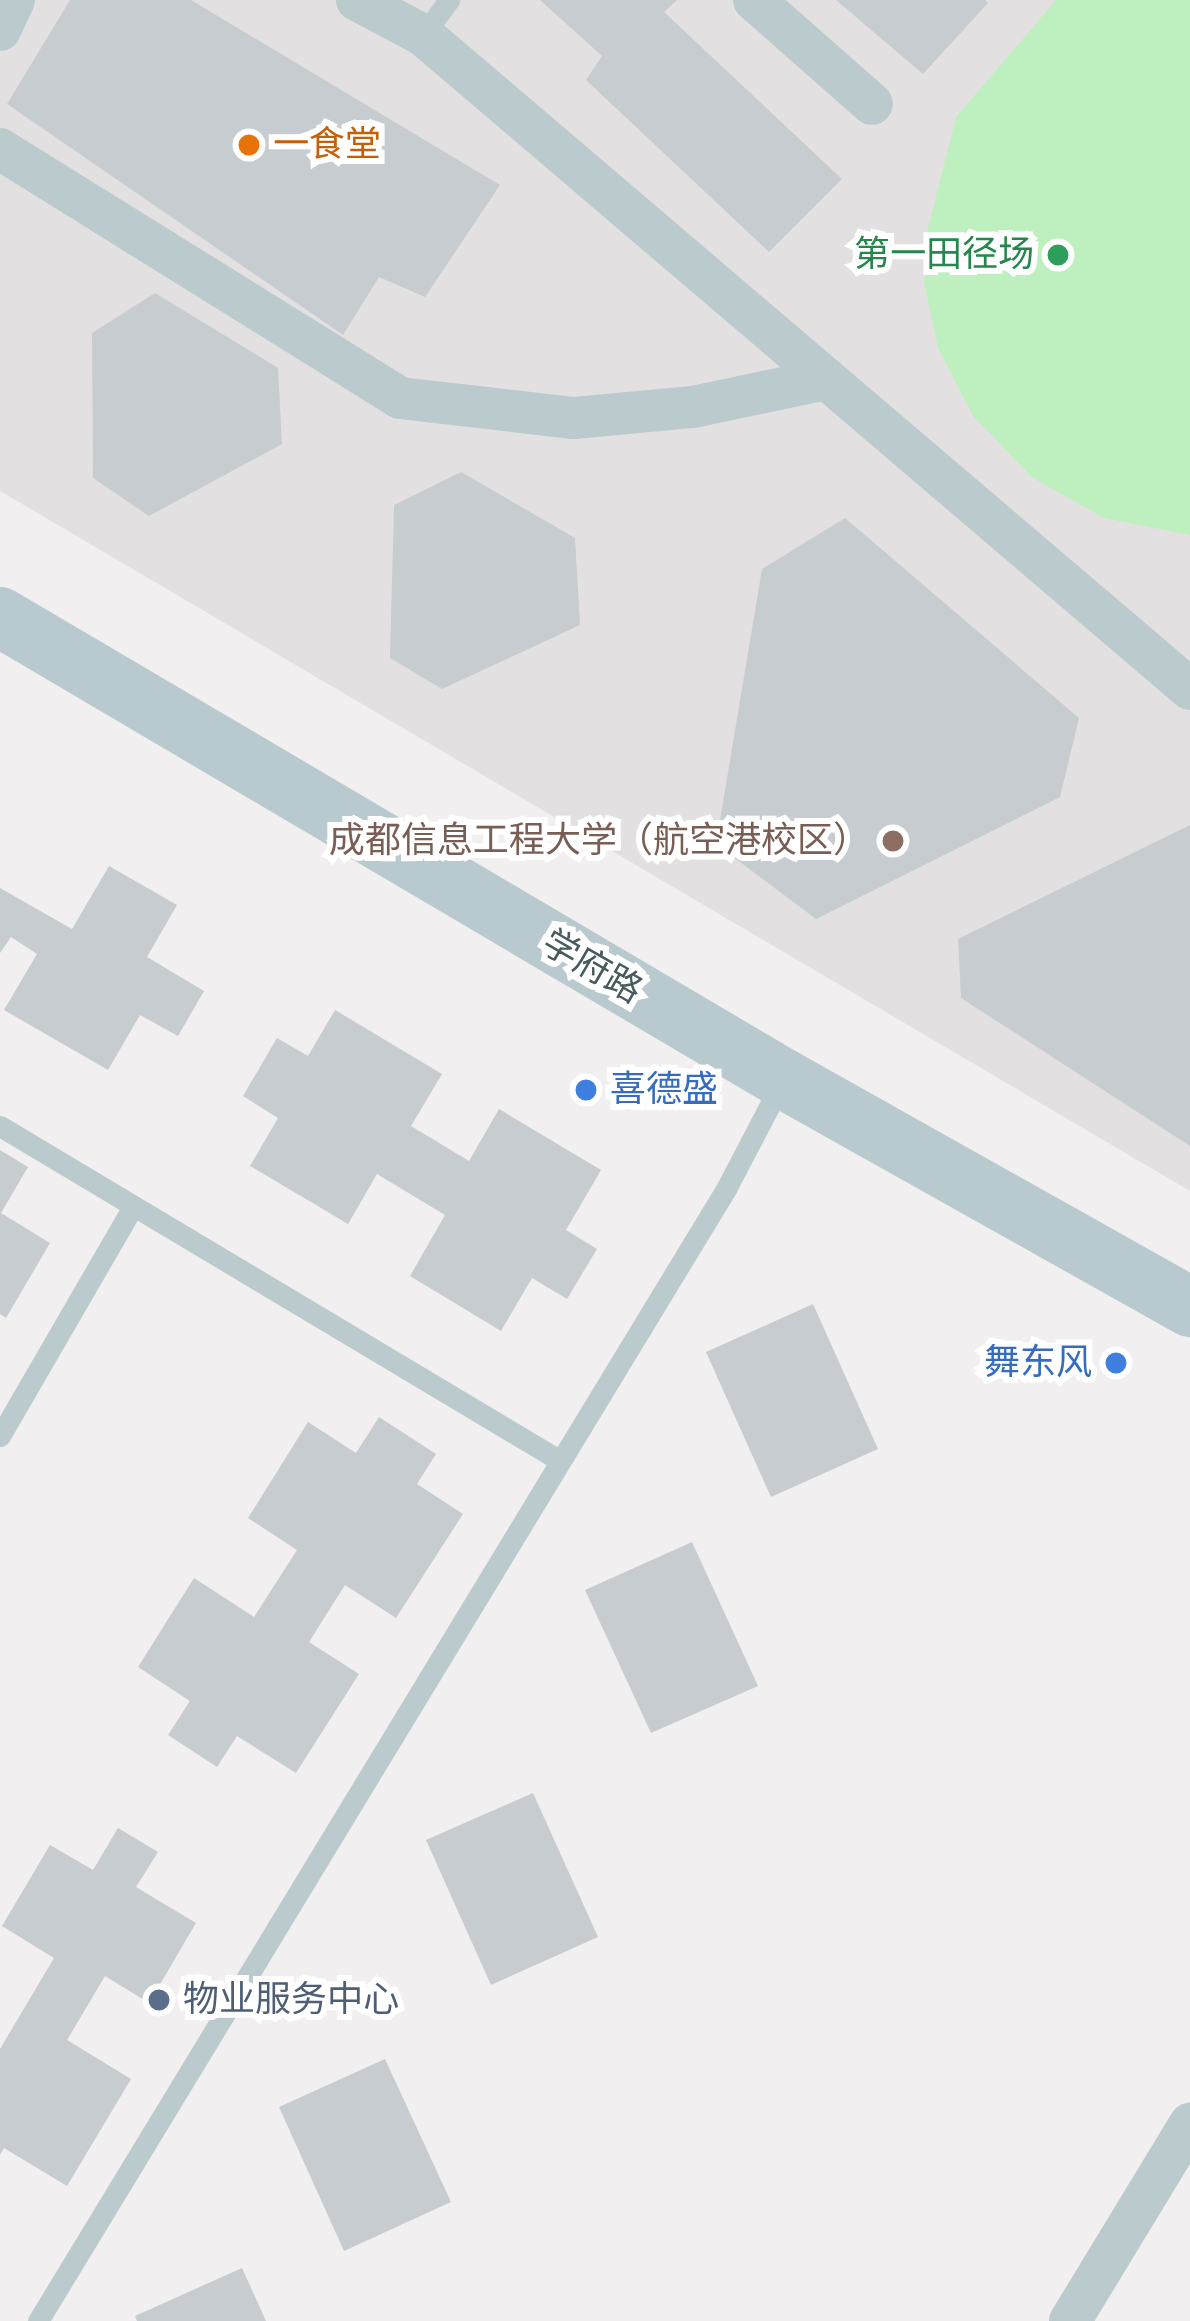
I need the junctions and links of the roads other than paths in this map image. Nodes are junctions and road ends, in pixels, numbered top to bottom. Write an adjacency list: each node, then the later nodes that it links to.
1 (14, 0): 5 (street)
2 (357, 0): 6 (street)
3 (449, 0): 6 (lane)
4 (754, 0): 7 (street)
5 (0, 30)
6 (423, 35): 9 (street)
7 (872, 104)
8 (0, 149): 9 (street)
9 (826, 379): 11 (street)
10 (0, 616): 12 (main road, 学府路)
11 (1190, 689)
12 (784, 1079): 15 (main road, 学府路); 17 (lane)
13 (0, 1126): 14 (lane)
14 (133, 1207): 16 (lane); 17 (lane)
15 (1190, 1307)
16 (0, 1436)
17 (559, 1460): 19 (lane)
18 (1190, 2123): 20 (street)
19 (38, 2321)
20 (1070, 2321)

